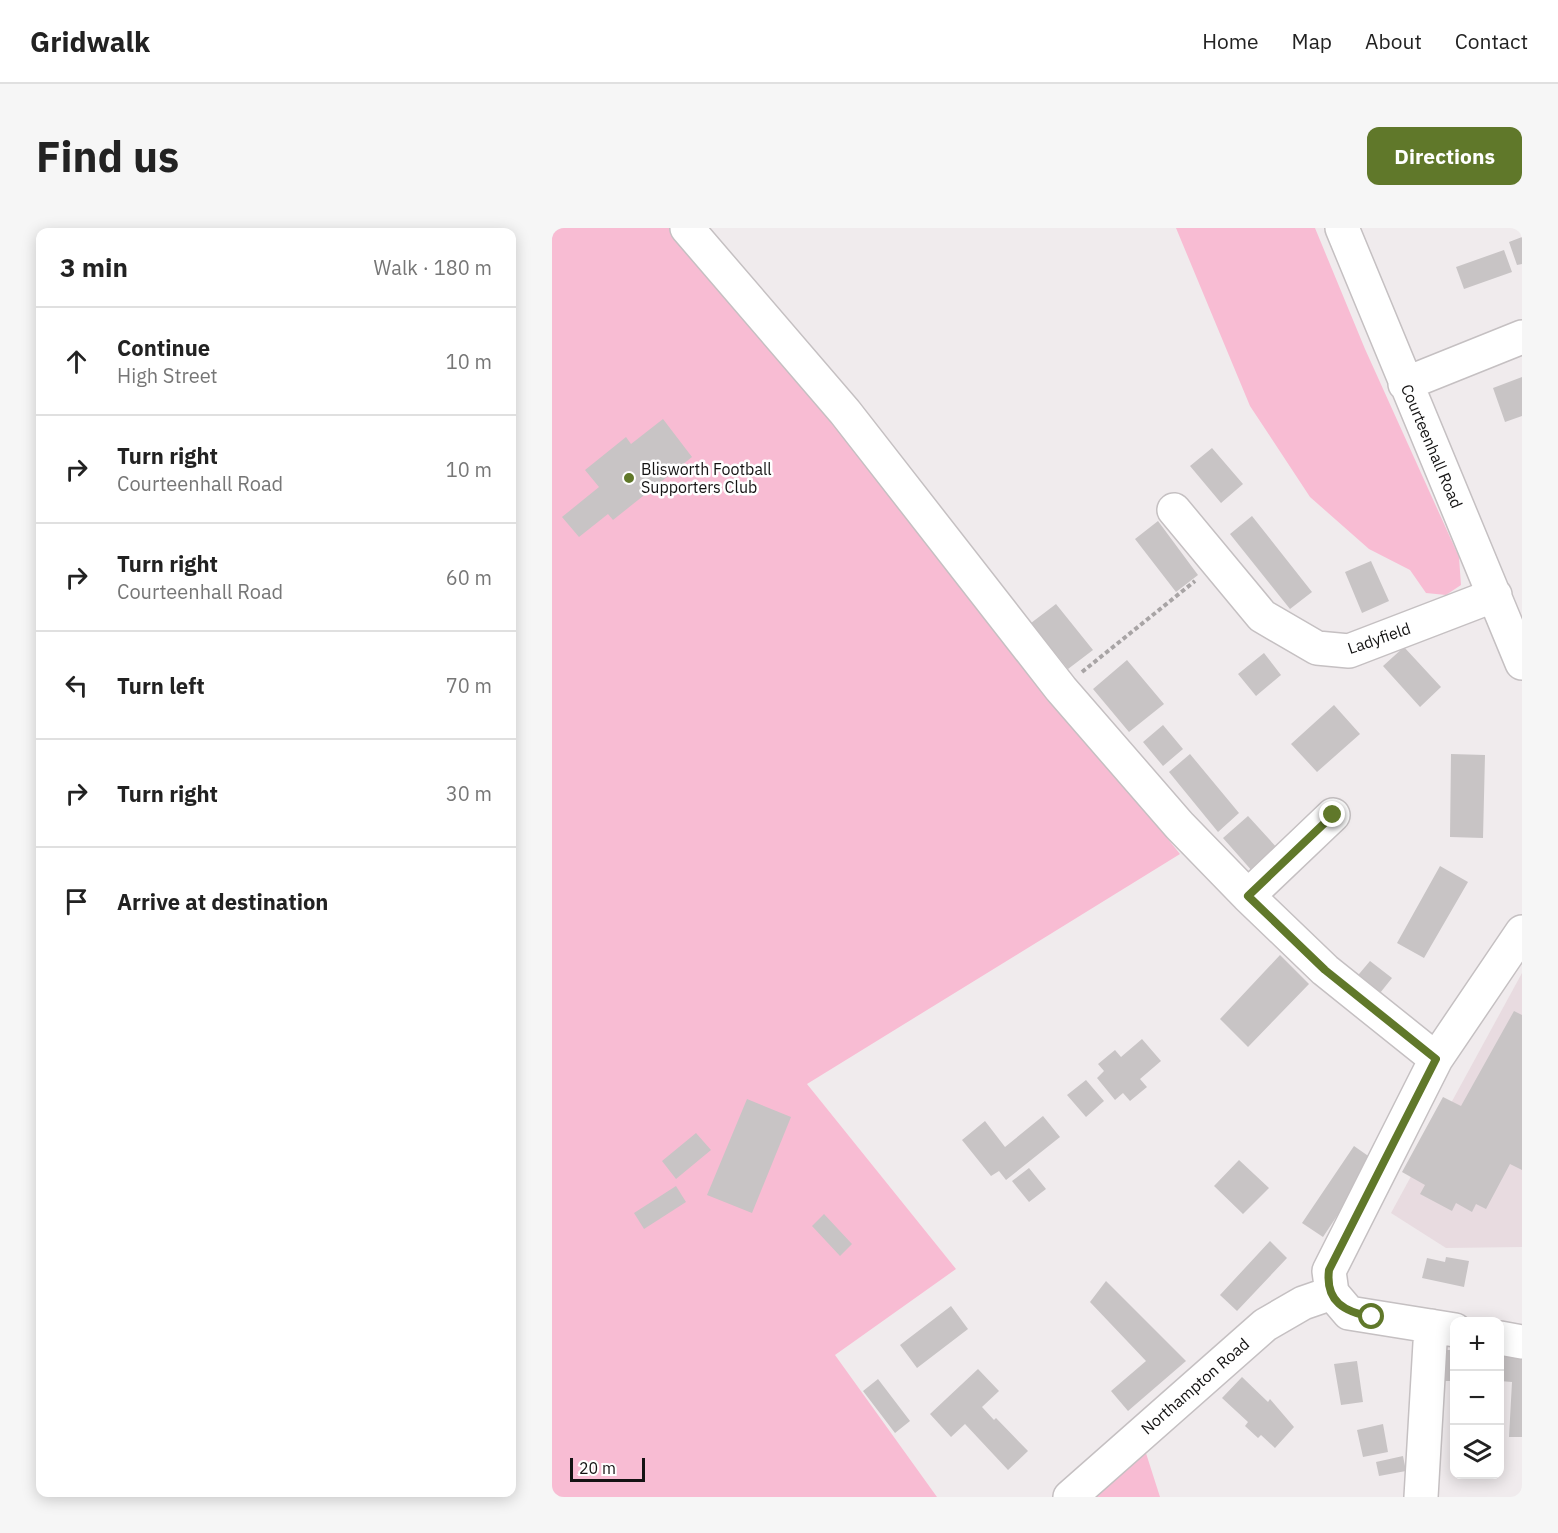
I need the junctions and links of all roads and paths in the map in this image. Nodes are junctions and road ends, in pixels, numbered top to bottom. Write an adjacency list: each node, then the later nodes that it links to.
1 (687, 228): 9 (street)
2 (1342, 228): 4 (street, Courteenhall Road)
3 (1522, 337): 4 (street)
4 (1406, 384): 7 (street, Courteenhall Road)
5 (1174, 510): 6 (street, Ladyfield)
6 (1217, 564): 7 (street, Ladyfield); 9 (path)
7 (1495, 595): 8 (street, Courteenhall Road)
8 (1522, 663)
9 (1061, 689): 11 (street)
10 (1333, 815): 11 (street)
11 (1248, 896): 13 (street)
12 (1522, 932): 13 (street)
13 (1436, 1059): 14 (street)
14 (1332, 1293): 15 (street); 18 (street, Northampton Road)
15 (1443, 1328): 19 (street)
16 (1504, 1339): 17 (street)
17 (1522, 1342)
18 (1070, 1497)
19 (1422, 1497)

